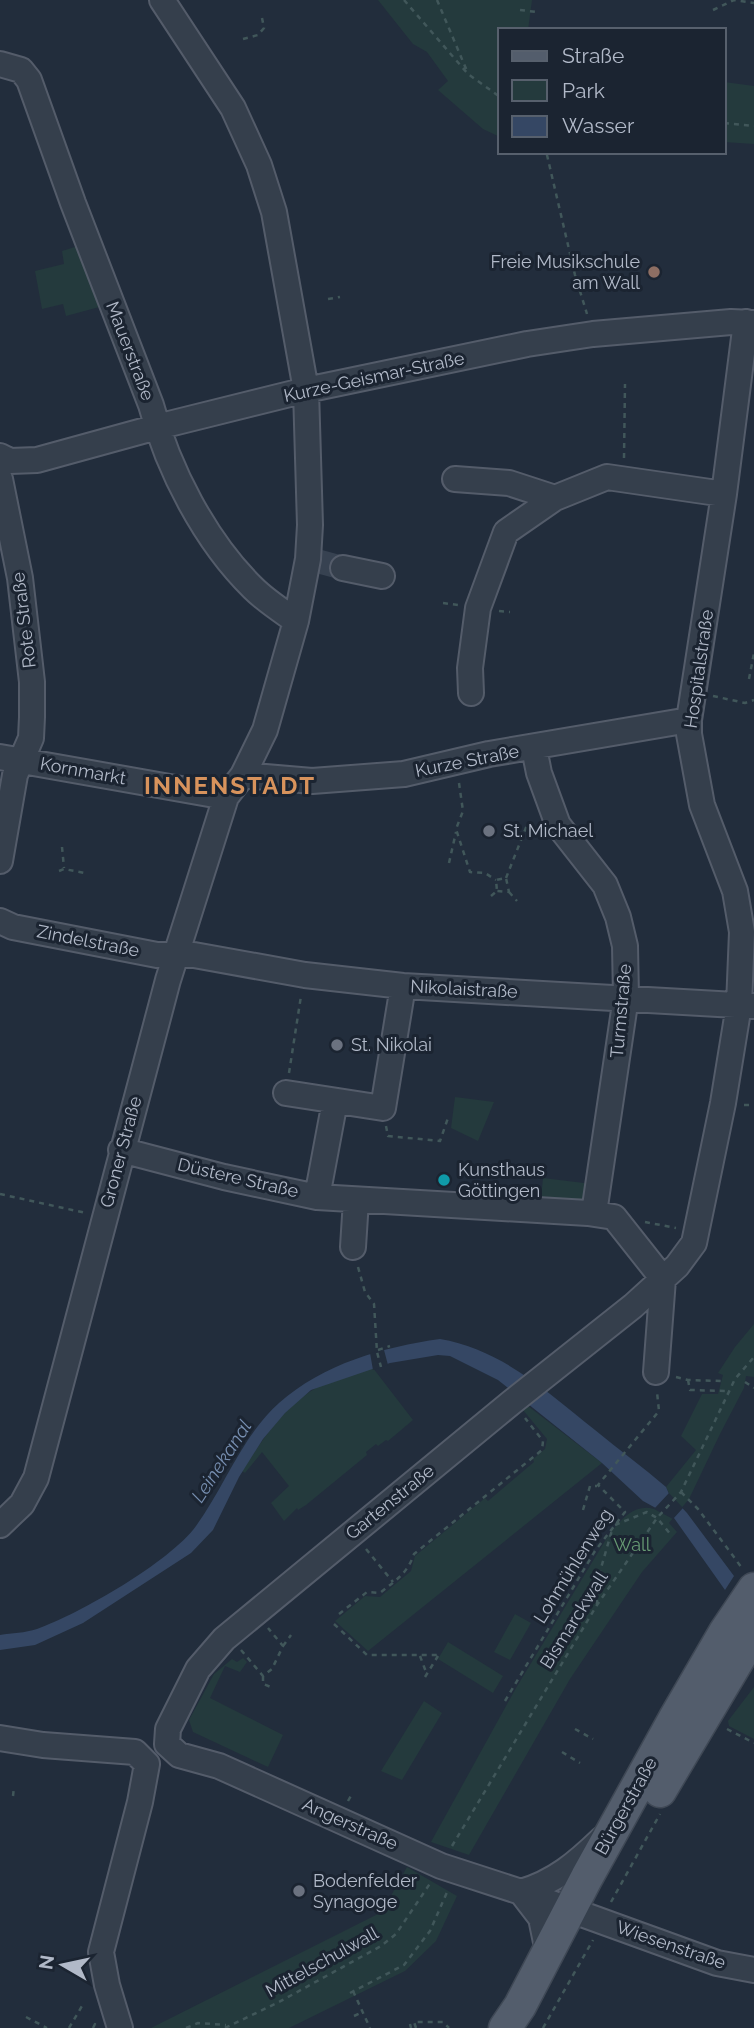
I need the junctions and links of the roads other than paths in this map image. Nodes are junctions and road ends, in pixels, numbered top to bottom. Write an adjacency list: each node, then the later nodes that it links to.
1 (162, 0): 4 (street, Groner Straße)
2 (0, 64): 5 (street, Mauerstraße)
3 (750, 323): 4 (street, Kurze-Geismar-Straße); 10 (street, Hospitalstraße)
4 (306, 390): 5 (street, Kurze-Geismar-Straße); 15 (street, Groner Straße)
5 (157, 427): 6 (street, Kurze-Geismar-Straße); 15 (street, Mauerstraße)
6 (0, 456)
7 (0, 479): 19 (street, Rote Straße)
8 (455, 479): 9 (street)
9 (509, 483): 11 (street); 12 (street)
10 (724, 494): 11 (street); 17 (street, Hospitalstraße)
11 (555, 498): 16 (street)
12 (481, 501)
13 (343, 568): 14 (street)
14 (382, 576)
15 (296, 621): 20 (street, Groner Straße)
16 (471, 693)
17 (689, 720): 18 (street, Kurze Straße); 28 (street, Hospitalstraße)
18 (537, 747): 20 (street, Kurze Straße); 27 (street, Turmstraße)
19 (11, 758): 21 (street, Kornmarkt); 22 (street, Rote Straße)
20 (243, 775): 21 (street, Groner Straße)
21 (226, 797): 25 (street, Groner Straße)
22 (4, 813): 23 (street, Rote Straße)
23 (0, 860)
24 (0, 922): 25 (street, Zindelstraße)
25 (176, 955): 26 (street, Nikolaistraße); 31 (street, Groner Straße)
26 (403, 986): 27 (street, Nikolaistraße); 30 (street)
27 (626, 997): 28 (street, Nikolaistraße); 34 (street, Turmstraße)
28 (746, 1005): 36 (street, Hospitalstraße)
29 (286, 1093): 30 (street)
30 (335, 1101): 32 (street)
31 (121, 1150): 32 (street, Düstere Straße); 38 (street, Groner Straße)
32 (317, 1196): 33 (street, Düstere Straße)
33 (356, 1200): 34 (street, Düstere Straße); 35 (street)
34 (604, 1215): 36 (street)
35 (353, 1247)
36 (663, 1279): 37 (street); 42 (street, Gartenstraße)
37 (656, 1372)
38 (0, 1525)
39 (750, 1581): 40 (main road, Bürgerstraße)
40 (744, 1630): 43 (main road, Bürgerstraße); 45 (main road, Bürgerstraße)
41 (0, 1738): 48 (street)
42 (179, 1755): 44 (street, Angerstraße)
43 (615, 1827): 44 (street); 45 (main road, Bürgerstraße)
44 (521, 1892): 45 (street, Angerstraße); 46 (street)
45 (587, 1916): 46 (main road, Bürgerstraße); 47 (street, Wiesenstraße); 50 (main road, Bürgerstraße)
46 (548, 1952): 49 (main road, Bürgerstraße)
47 (754, 1970)
48 (120, 2028)
49 (505, 2028)
50 (530, 2028)

